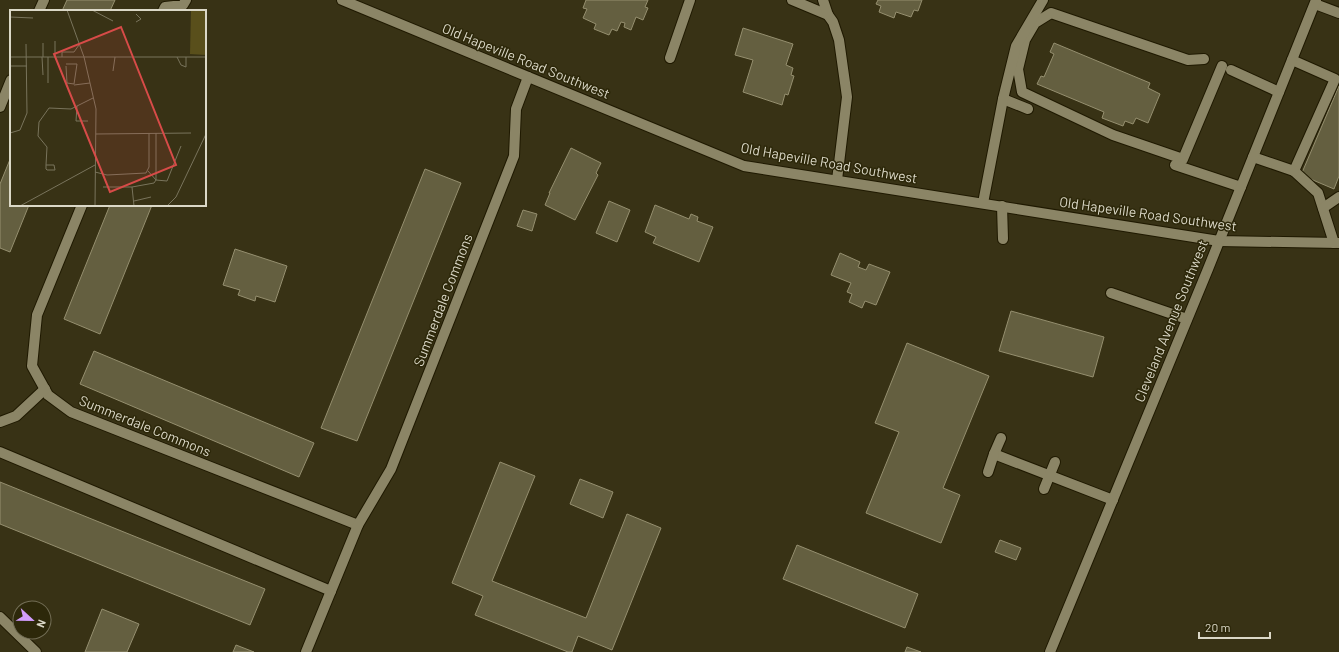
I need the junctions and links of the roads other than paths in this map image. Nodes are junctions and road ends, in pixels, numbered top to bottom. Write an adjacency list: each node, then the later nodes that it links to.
1 (44, 0): 9 (street)
2 (342, 0): 16 (street, Old Hapeville Road Southwest)
3 (690, 0): 13 (street)
4 (792, 0): 12 (street)
5 (823, 0): 12 (street)
6 (1043, 0): 19 (street)
7 (1315, 2): 11 (street); 15 (street, Cleveland Avenue Southwest)
8 (183, 5): 10 (street)
9 (39, 10)
10 (164, 10)
11 (1339, 13)
12 (828, 15): 25 (street)
13 (670, 58)
14 (1204, 59): 18 (street)
15 (1292, 60): 18 (street, Cleveland Avenue Southwest); 24 (street)
16 (528, 77): 25 (street, Old Hapeville Road Southwest); 47 (street, Summerdale Commons)
17 (10, 82): 20 (street)
18 (1279, 92): 22 (street, Cleveland Avenue Southwest)
19 (1003, 99): 21 (street); 28 (street)
20 (0, 107)
21 (1028, 109)
22 (1253, 157): 24 (street); 26 (street, Cleveland Avenue Southwest)
23 (1175, 165): 26 (street)
24 (1294, 171): 31 (street)
25 (837, 180): 28 (street, Old Hapeville Road Southwest)
26 (1241, 187): 33 (street, Cleveland Avenue Southwest)
27 (1339, 197): 31 (street)
28 (983, 203): 30 (street, Old Hapeville Road Southwest)
29 (82, 206): 37 (street, Summerdale Commons)
30 (1002, 206): 32 (street); 33 (street, Old Hapeville Road Southwest)
31 (1323, 208): 34 (street)
32 (1003, 239)
33 (1219, 241): 34 (street, Old Hapeville Road Southwest); 36 (street, Cleveland Avenue Southwest)
34 (1337, 243)
35 (1111, 293): 36 (street)
36 (1187, 319): 46 (street, Cleveland Avenue Southwest)
37 (45, 389): 38 (street); 47 (street, Summerdale Commons)
38 (0, 422)
39 (1001, 438): 41 (street)
40 (0, 452): 48 (street)
41 (994, 454): 43 (street); 44 (street)
42 (1055, 462): 44 (street)
43 (988, 472)
44 (1050, 475): 45 (street); 46 (street)
45 (1044, 490)
46 (1113, 500): 52 (street, Cleveland Avenue Southwest)
47 (358, 525): 48 (street, Summerdale Commons)
48 (331, 591): 51 (street, Summerdale Commons)
49 (0, 617): 50 (street)
50 (36, 652)
51 (306, 652)
52 (1050, 652)

